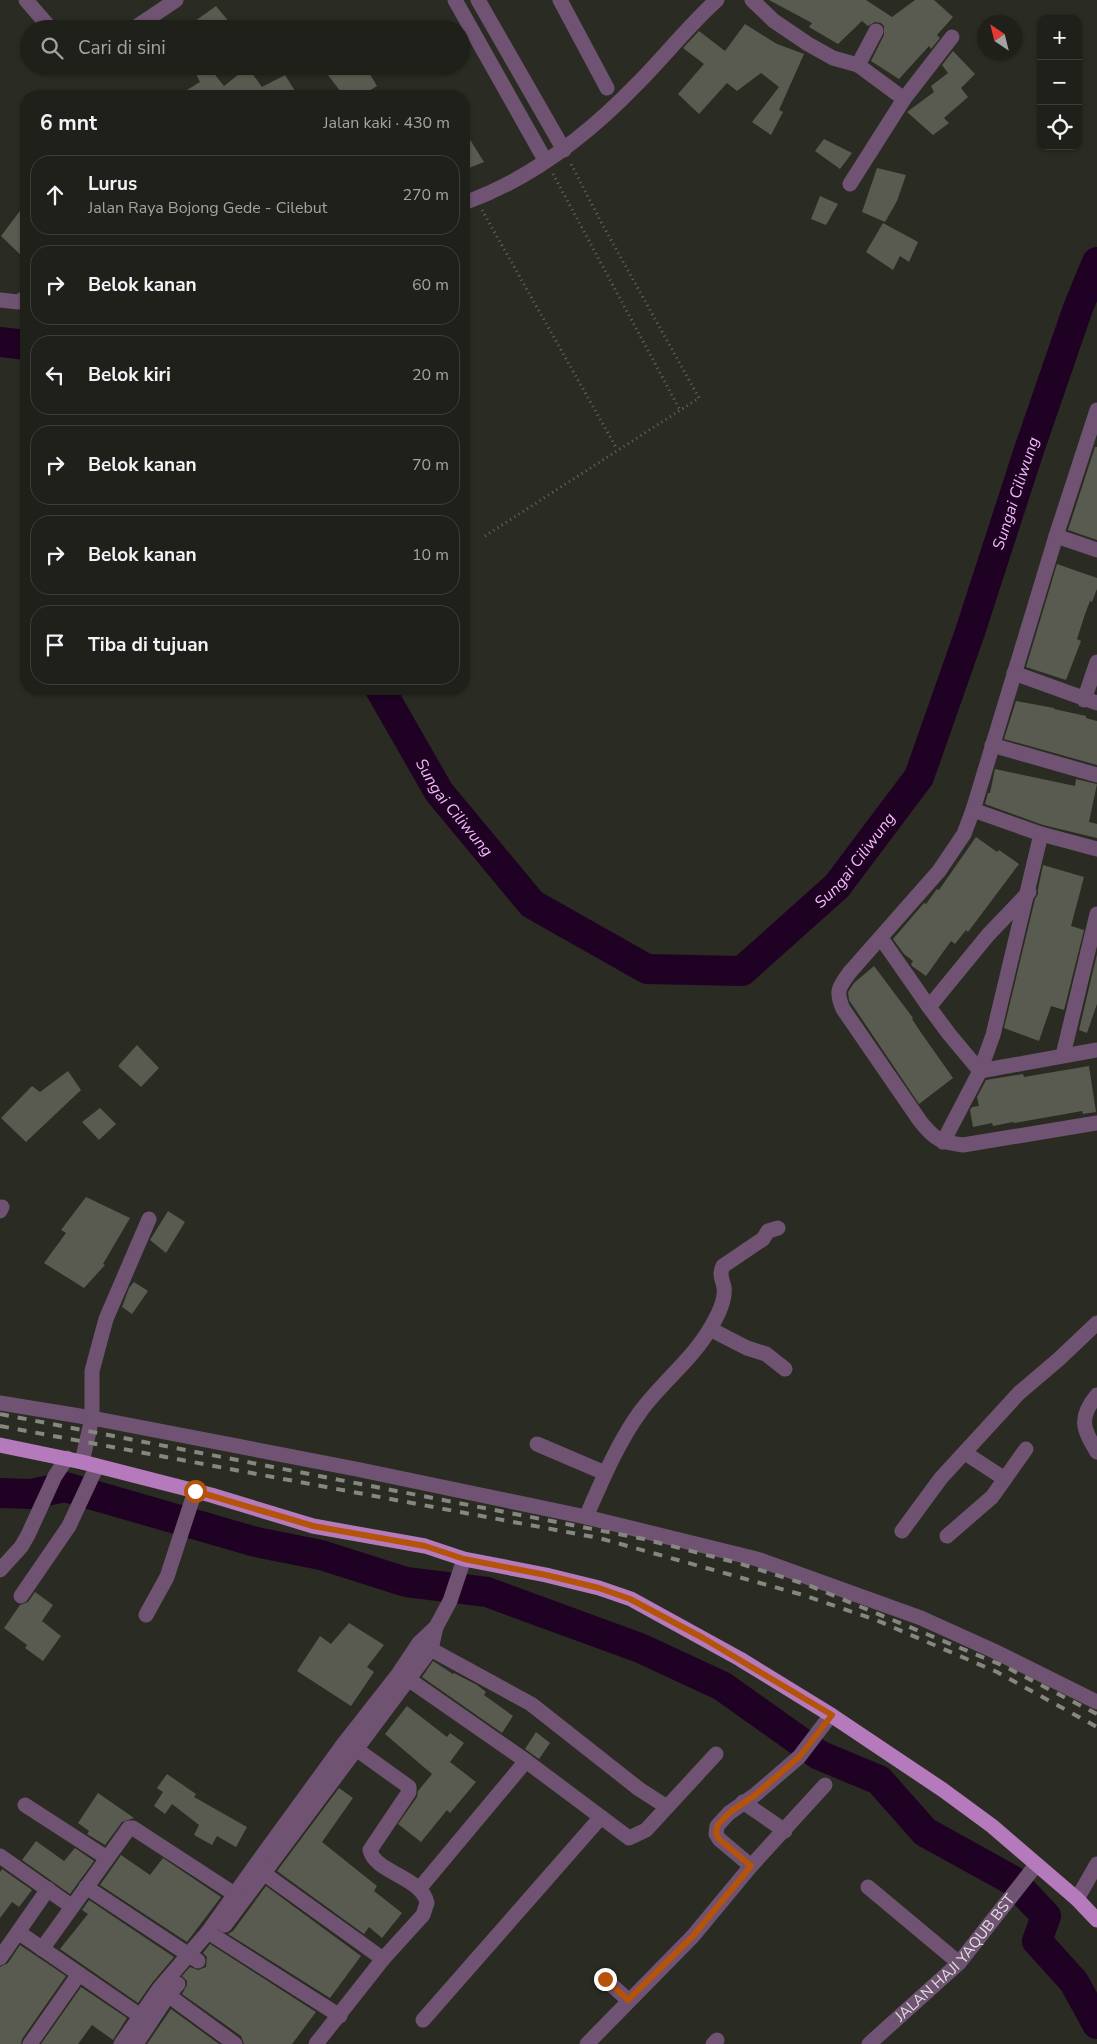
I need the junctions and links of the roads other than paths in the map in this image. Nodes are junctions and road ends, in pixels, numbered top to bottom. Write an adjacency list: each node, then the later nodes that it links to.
1 (176, 0): 9 (street)
2 (455, 0): 10 (street)
3 (478, 0): 17 (street)
4 (560, 0): 15 (street)
5 (717, 0): 17 (street)
6 (752, 0): 14 (street)
7 (34, 3): 8 (street)
8 (46, 20)
9 (146, 20)
10 (466, 20)
11 (470, 27): 18 (street)
12 (876, 31): 14 (street)
13 (952, 37): 16 (street)
14 (858, 65): 16 (street)
15 (606, 88)
16 (904, 99): 19 (street)
17 (564, 150): 18 (street)
18 (545, 160): 20 (street)
19 (850, 184)
20 (470, 201)
21 (0, 300): 22 (street)
22 (20, 301)
23 (1097, 410): 24 (street)
24 (1056, 536): 25 (street); 27 (street)
25 (1097, 550)
26 (1097, 662): 28 (street)
27 (1014, 673): 28 (street); 29 (street)
28 (1091, 701)
29 (992, 745): 30 (street); 31 (street)
30 (1097, 775)
31 (973, 810): 32 (street); 36 (street)
32 (1041, 834): 33 (street); 34 (street)
33 (1097, 849)
34 (1029, 892): 37 (street); 40 (street)
35 (1097, 914): 39 (street)
36 (881, 938): 37 (street); 42 (street)
37 (929, 1007): 40 (street)
38 (1097, 1050): 39 (street)
39 (1063, 1055): 40 (street)
40 (980, 1071): 42 (street)
41 (1097, 1123): 42 (street)
42 (943, 1142)
43 (149, 1220): 50 (street)
44 (778, 1228): 46 (street)
45 (1097, 1323): 54 (street)
46 (710, 1329): 47 (street); 58 (street)
47 (785, 1369)
48 (1097, 1395): 55 (street)
49 (0, 1403): 50 (street)
50 (92, 1418): 57 (street); 61 (street)
51 (537, 1444): 58 (street)
52 (0, 1445): 56 (main road)
53 (1026, 1450): 59 (street)
54 (965, 1452): 59 (street); 62 (street)
55 (1097, 1452)
56 (67, 1458): 57 (main road); 65 (street)
57 (90, 1464): 60 (main road); 66 (street)
58 (605, 1473): 61 (street)
59 (1004, 1479): 63 (street)
60 (195, 1491): 64 (main road); 67 (street)
61 (586, 1517): 70 (street)
62 (902, 1531)
63 (947, 1536)
64 (462, 1564): 68 (street); 71 (main road)
65 (0, 1570)
66 (21, 1596)
67 (146, 1615)
68 (425, 1646): 69 (street); 78 (street)
69 (404, 1675): 72 (street); 74 (street)
70 (1097, 1702)
71 (832, 1715): 76 (street); 84 (main road)
72 (351, 1745): 86 (street); 89 (street)
73 (716, 1754): 78 (street)
74 (526, 1761): 79 (street); 89 (street)
75 (825, 1785): 80 (street)
76 (743, 1802): 80 (street); 85 (street)
77 (25, 1805): 82 (street)
78 (667, 1807): 79 (street)
79 (601, 1817): 108 (street)
80 (785, 1831): 85 (street)
81 (0, 1856): 90 (street)
82 (107, 1858): 87 (street); 91 (street)
83 (1097, 1864): 92 (street)
84 (1036, 1865): 92 (main road); 101 (street, JALAN HAJI YAQUB BST)
85 (751, 1866): 105 (street)
86 (259, 1869): 91 (street); 100 (street)
87 (86, 1887): 93 (street); 99 (street)
88 (868, 1887): 101 (street)
89 (419, 1889): 100 (street)
90 (48, 1890): 93 (street); 95 (street)
91 (240, 1897): 96 (street)
92 (1077, 1899): 94 (main road)
93 (71, 1906): 97 (street)
94 (1097, 1920)
95 (18, 1932): 97 (street); 98 (street)
96 (212, 1934): 99 (street); 106 (street)
97 (42, 1948): 102 (street)
98 (0, 1958)
99 (194, 1958): 104 (street)
100 (382, 1959): 106 (street)
101 (959, 1963): 115 (street, JALAN HAJI YAQUB BST)
102 (79, 1974): 107 (street); 109 (street)
103 (605, 1979): 105 (street)
104 (164, 1992): 107 (street); 112 (street)
105 (628, 2000): 114 (street)
106 (340, 2016): 113 (street)
107 (145, 2019): 110 (street); 111 (street)
108 (423, 2020)
109 (30, 2044)
110 (121, 2044)
111 (136, 2044)
112 (234, 2044)
113 (316, 2044)
114 (587, 2044)
115 (869, 2044)

